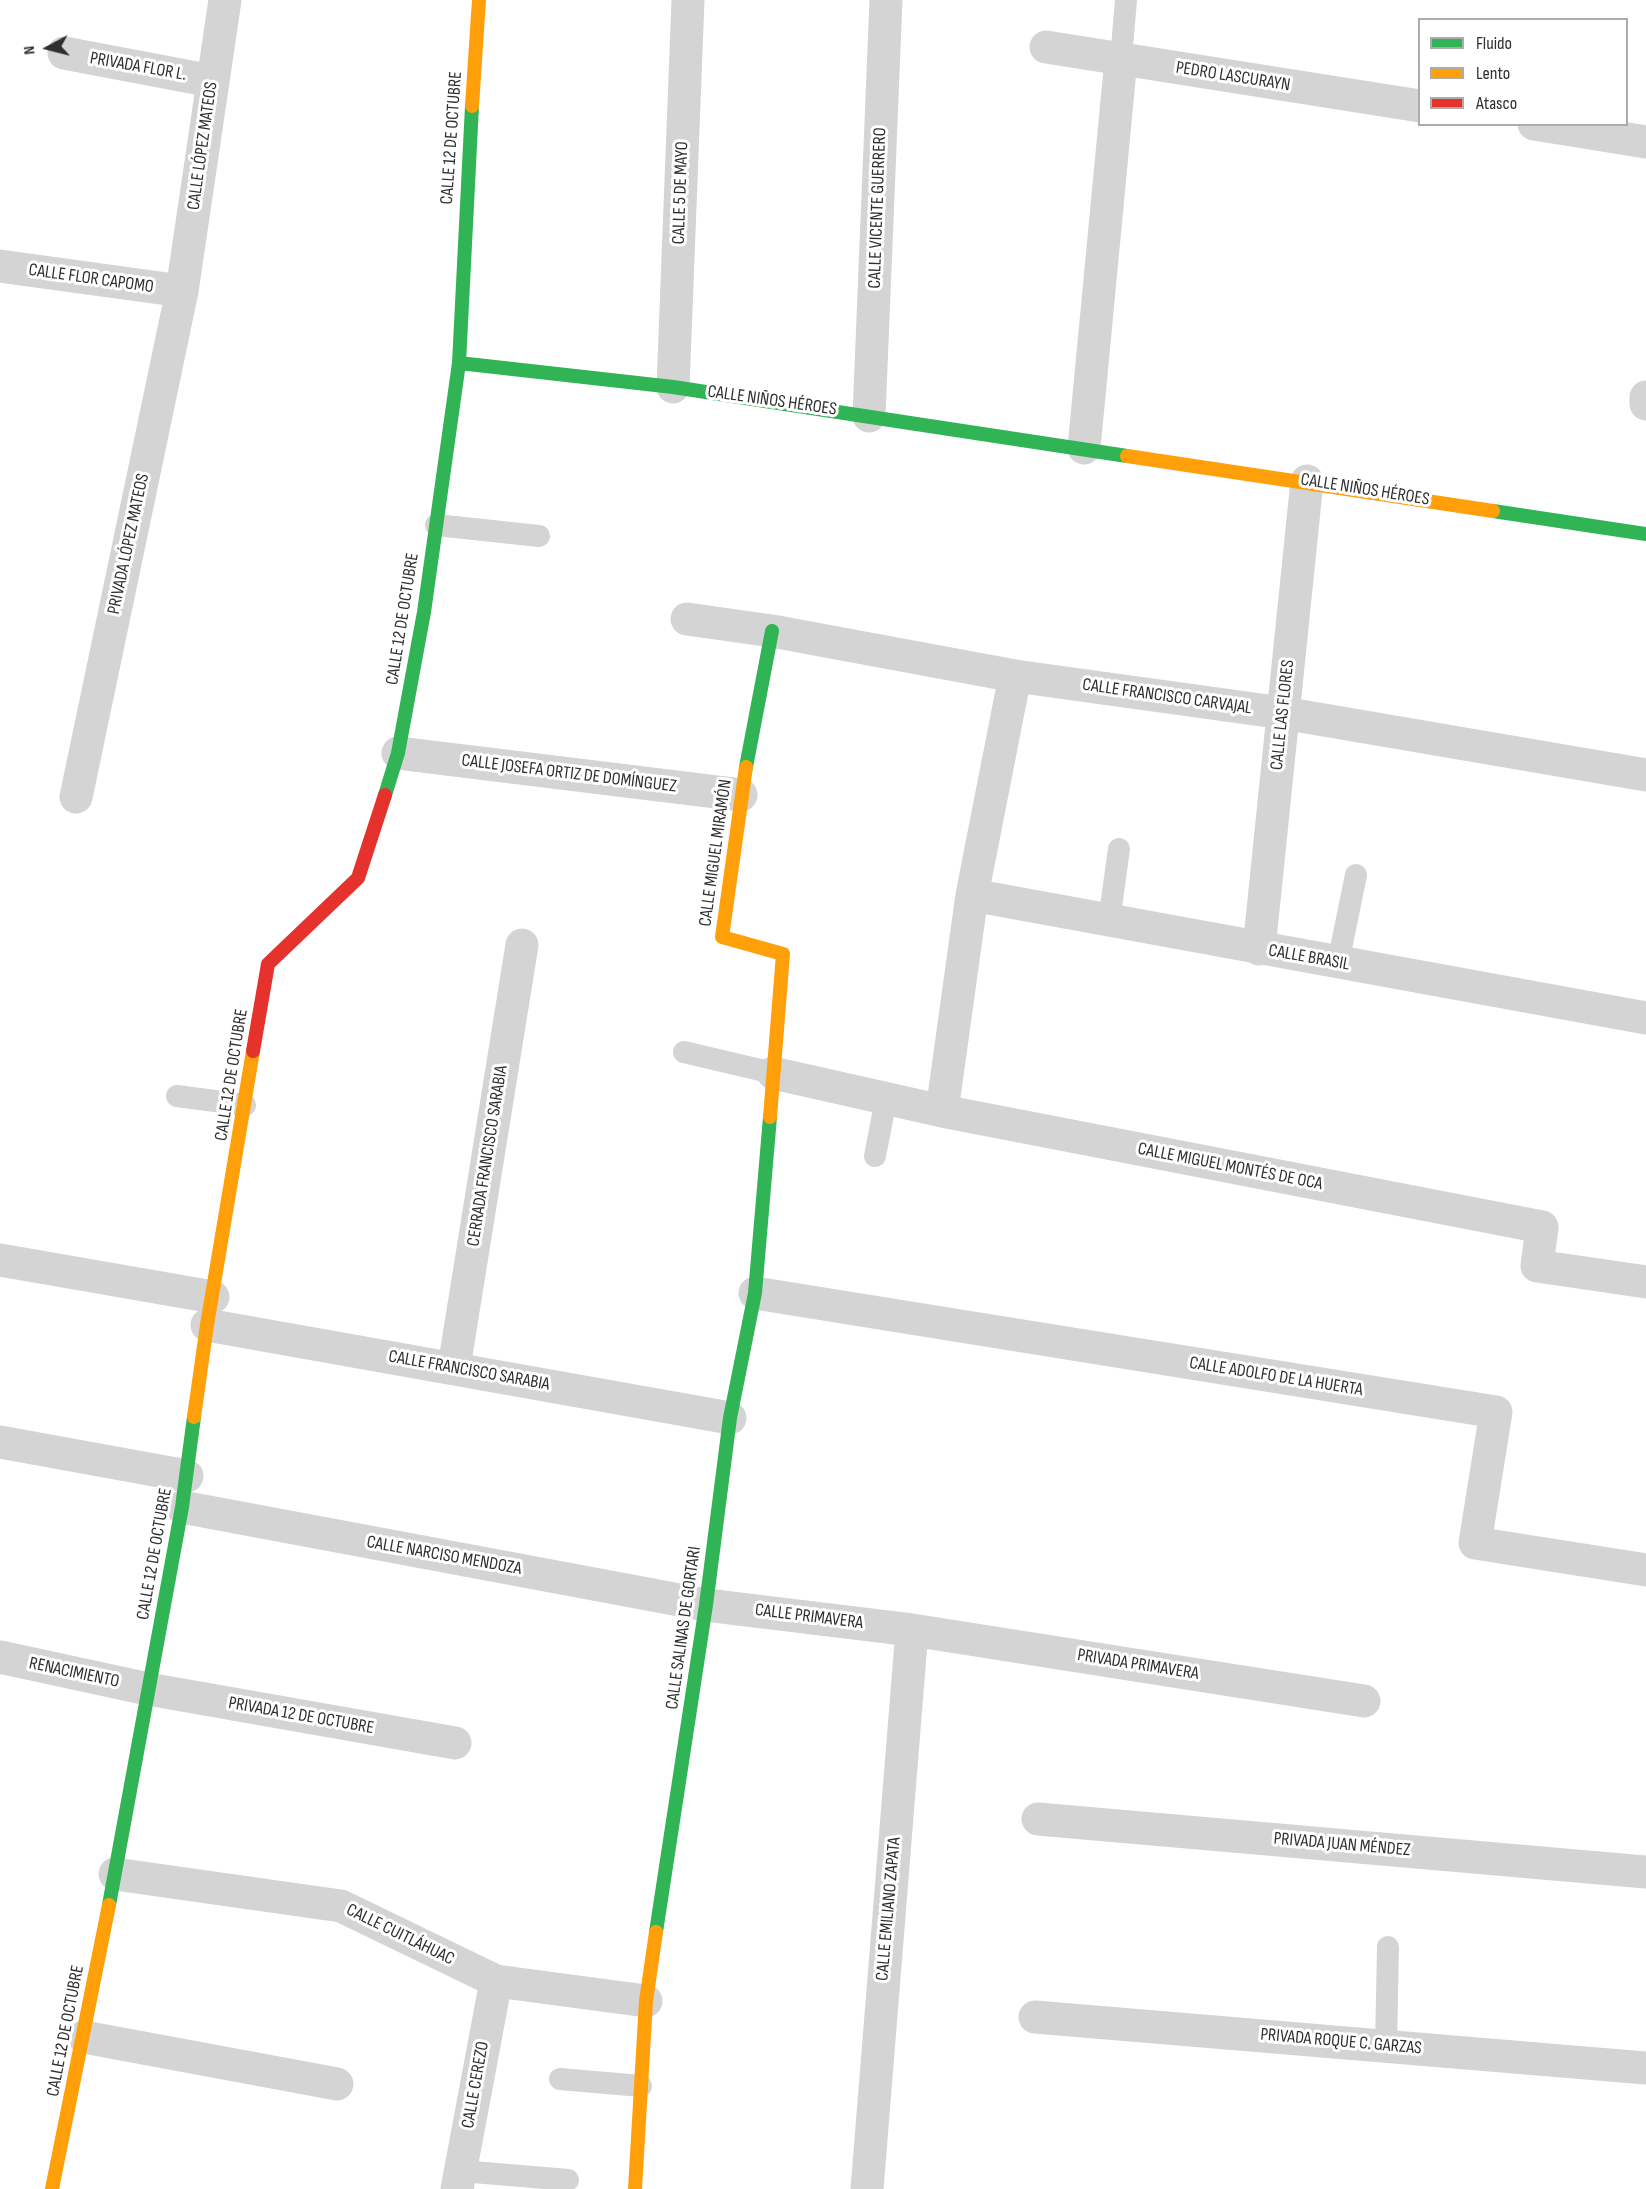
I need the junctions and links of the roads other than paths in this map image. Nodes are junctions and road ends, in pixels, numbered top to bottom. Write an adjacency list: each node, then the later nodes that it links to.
1 (225, 0): 9 (street, CALLE LÓPEZ MATEOS)
2 (479, 0): 15 (street, CALLE 12 DE OCTUBRE)
3 (688, 0): 16 (street, CALLE 5 DE MAYO)
4 (886, 0): 19 (street, CALLE VICENTE GUERRERO)
5 (1126, 0): 8 (lane)
6 (1046, 47): 8 (street, PEDRO LASCURAYN)
7 (64, 53): 9 (street, PRIVADA FLOR L.)
8 (1121, 59): 10 (street, PEDRO LASCURAYN); 20 (street)
9 (212, 81): 14 (street, CALLE LÓPEZ MATEOS)
10 (1418, 106)
11 (1546, 126): 12 (street)
12 (1646, 142)
13 (0, 266): 14 (street, CALLE FLOR CAPOMO)
14 (182, 291): 32 (street, PRIVADA LÓPEZ MATEOS)
15 (459, 363): 16 (street, CALLE NIÑOS HÉROES); 22 (street, CALLE 12 DE OCTUBRE)
16 (673, 387): 19 (street, CALLE NIÑOS HÉROES)
17 (1646, 397): 18 (street)
18 (1646, 404)
19 (869, 416): 20 (street, CALLE NIÑOS HÉROES)
20 (1084, 448): 21 (street, CALLE NIÑOS HÉROES)
21 (1307, 482): 23 (street, CALLE NIÑOS HÉROES); 28 (street, CALLE LAS FLORES)
22 (436, 525): 24 (lane); 29 (street, CALLE 12 DE OCTUBRE)
23 (1646, 534)
24 (539, 536)
25 (687, 619): 26 (street, CALLE FRANCISCO CARVAJAL)
26 (772, 631): 27 (street, CALLE FRANCISCO CARVAJAL); 31 (street, CALLE MIGUEL MIRAMÓN)
27 (1015, 676): 28 (street, CALLE FRANCISCO CARVAJAL); 35 (street)
28 (1283, 712): 30 (street, CALLE FRANCISCO CARVAJAL); 38 (street, CALLE LAS FLORES)
29 (398, 753): 31 (street, CALLE JOSEFA ORTIZ DE DOMÍNGUEZ); 45 (street, CALLE 12 DE OCTUBRE)
30 (1646, 775)
31 (741, 795): 42 (street, CALLE MIGUEL MIRAMÓN)
32 (76, 797)
33 (1119, 849): 36 (lane)
34 (1356, 875): 39 (lane)
35 (972, 894): 36 (street, CALLE BRASIL); 46 (street)
36 (1109, 921): 38 (street, CALLE BRASIL)
37 (522, 945): 52 (street, CERRADA FRANCISCO SARABIA)
38 (1259, 949): 39 (street, CALLE BRASIL)
39 (1338, 963): 40 (street, CALLE BRASIL)
40 (1646, 1018)
41 (684, 1052): 42 (lane)
42 (773, 1072): 44 (street, CALLE MIGUEL MONTÉS DE OCA); 50 (street, CALLE SALINAS DE GORTARI)
43 (177, 1096): 45 (lane)
44 (886, 1099): 46 (street, CALLE MIGUEL MONTÉS DE OCA); 47 (lane)
45 (245, 1105): 51 (street, CALLE 12 DE OCTUBRE)
46 (942, 1111): 49 (street, CALLE MIGUEL MONTÉS DE OCA)
47 (875, 1156)
48 (0, 1260): 51 (street, CALLE FRANCISCO SARABIA)
49 (1646, 1282)
50 (755, 1293): 53 (street, CALLE SALINAS DE GORTARI); 56 (street, CALLE ADOLFO DE LA HUERTA)
51 (210, 1311): 52 (street, CALLE FRANCISCO SARABIA); 55 (street, CALLE 12 DE OCTUBRE)
52 (454, 1367): 53 (street, CALLE FRANCISCO SARABIA)
53 (730, 1418): 57 (street, CALLE SALINAS DE GORTARI)
54 (0, 1442): 55 (street, CALLE NARCISO MENDOZA)
55 (184, 1492): 57 (street, CALLE NARCISO MENDOZA); 60 (street, CALLE 12 DE OCTUBRE)
56 (1646, 1570)
57 (706, 1605): 58 (street, CALLE PRIMAVERA); 68 (street, CALLE SALINAS DE GORTARI)
58 (912, 1630): 61 (street, PRIVADA PRIMAVERA); 80 (street, CALLE EMILIANO ZAPATA)
59 (0, 1657): 60 (street, RENACIMIENTO)
60 (148, 1689): 62 (street, PRIVADA 12 DE OCTUBRE); 65 (street, CALLE 12 DE OCTUBRE)
61 (1364, 1701)
62 (455, 1743)
63 (1038, 1819): 64 (street, PRIVADA JUAN MÉNDEZ)
64 (1646, 1872)
65 (115, 1874): 67 (street, CALLE CUITLÁHUAC); 70 (street, CALLE 12 DE OCTUBRE)
66 (1388, 1947): 71 (lane)
67 (496, 1981): 68 (street, CALLE CUITLÁHUAC); 76 (street, CALLE CEREZO)
68 (646, 2001): 75 (street, CALLE SALINAS DE GORTARI)
69 (1035, 2017): 71 (street, PRIVADA ROQUE C. GARZAS)
70 (84, 2037): 74 (street); 78 (street, CALLE 12 DE OCTUBRE)
71 (1386, 2046): 72 (street, PRIVADA ROQUE C. GARZAS)
72 (1646, 2068)
73 (560, 2079): 75 (lane)
74 (337, 2084)
75 (641, 2086): 79 (street, CALLE SALINAS DE GORTARI)
76 (459, 2180): 77 (lane)
77 (568, 2180)
78 (53, 2189)
79 (635, 2189)
80 (867, 2189)

